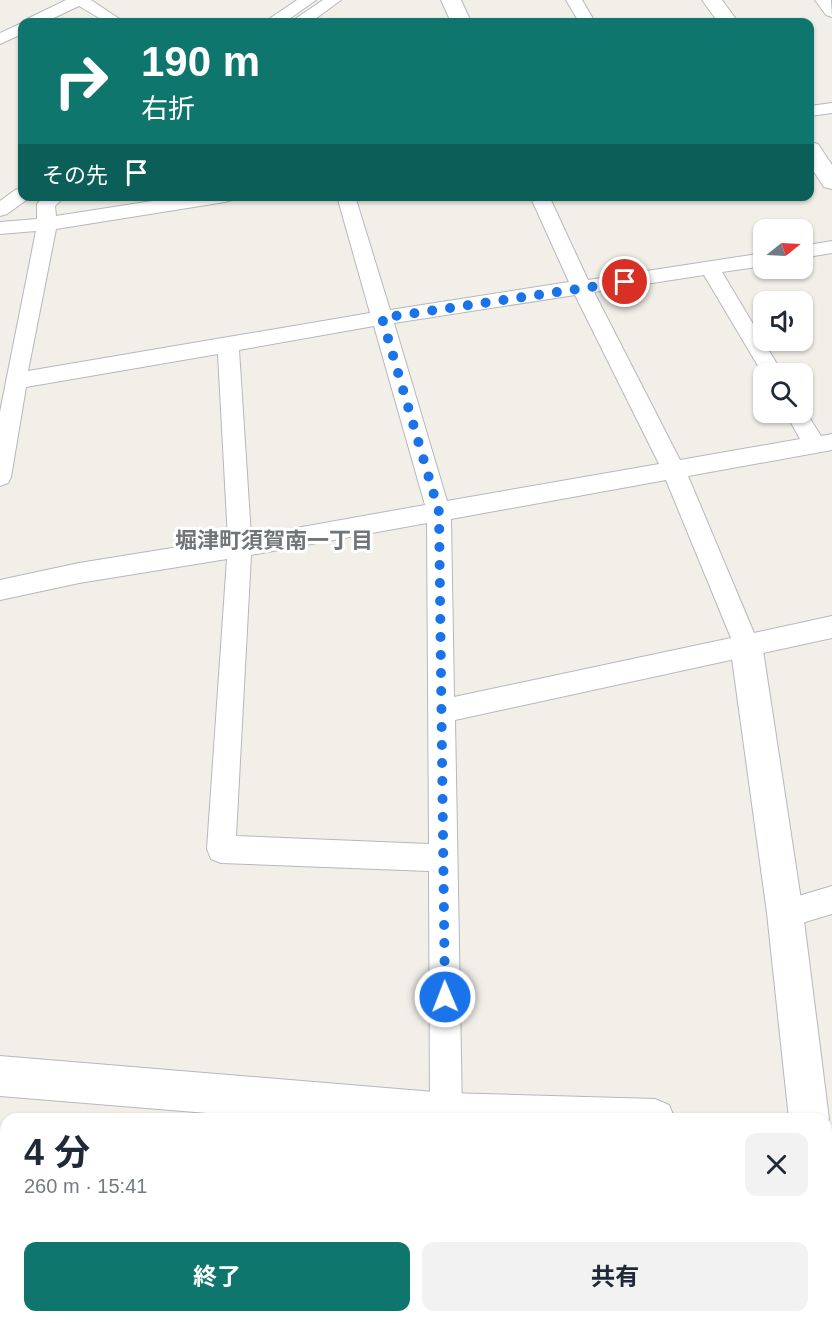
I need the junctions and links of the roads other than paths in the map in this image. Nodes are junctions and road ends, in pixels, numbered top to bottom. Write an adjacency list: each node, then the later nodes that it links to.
1 (79, 0): 9 (street); 10 (street)
2 (308, 0): 11 (street)
3 (333, 0): 12 (street)
4 (451, 0): 13 (street)
5 (574, 0): 14 (street)
6 (712, 0): 15 (street)
7 (822, 0): 8 (street)
8 (832, 12)
9 (41, 18)
10 (109, 18)
11 (281, 18)
12 (307, 18)
13 (459, 18)
14 (585, 18)
15 (725, 18)
16 (18, 30): 17 (street)
17 (0, 39)
18 (832, 108): 19 (street)
19 (814, 110)
20 (814, 155): 21 (street)
21 (832, 182)
22 (18, 197): 27 (street)
23 (50, 201): 28 (street)
24 (193, 201): 28 (street)
25 (347, 201): 35 (street)
26 (541, 201): 34 (street)
27 (0, 210)
28 (47, 224): 29 (street); 38 (street)
29 (0, 228)
30 (832, 247): 31 (street)
31 (813, 250)
32 (753, 261): 33 (street)
33 (710, 268): 34 (street); 37 (street)
34 (582, 289): 35 (street); 41 (street)
35 (382, 318): 36 (street); 43 (street)
36 (228, 345): 38 (street); 44 (street)
37 (766, 363)
38 (16, 381): 42 (street)
39 (806, 423): 40 (street)
40 (824, 444): 41 (street)
41 (674, 471): 43 (street); 47 (street)
42 (0, 477)
43 (439, 512): 44 (street); 48 (street)
44 (240, 547): 45 (street); 49 (street)
45 (0, 590)
46 (832, 627): 47 (street)
47 (746, 644): 48 (street); 51 (street)
48 (442, 711): 49 (street)
49 (443, 858): 54 (street)
50 (832, 900): 51 (street)
51 (784, 913): 55 (street)
52 (0, 1076): 53 (street)
53 (429, 1113)
54 (441, 1113)
55 (808, 1113)

